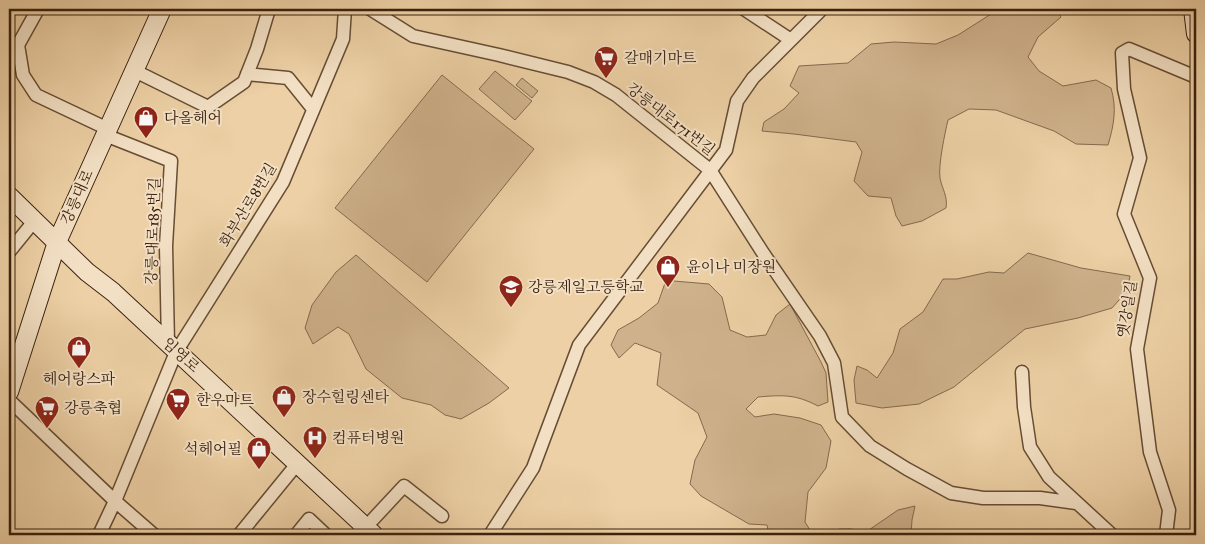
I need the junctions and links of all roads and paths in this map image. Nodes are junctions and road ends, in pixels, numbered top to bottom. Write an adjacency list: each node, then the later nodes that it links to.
1 (38, 9): 15 (street)
2 (162, 9): 11 (street, 강릉대로)
3 (269, 9): 12 (street)
4 (345, 9): 14 (street, 화부산로8번길)
5 (370, 9): 16 (street, 강릉대로171번길)
6 (744, 9): 10 (street)
7 (822, 9): 10 (street)
8 (1194, 9): 9 (street)
9 (1196, 34)
10 (791, 40): 16 (street)
11 (134, 70): 12 (street); 15 (street, 강릉대로)
12 (247, 74): 14 (street)
13 (1196, 77): 37 (street, 옛강일길)
14 (314, 109): 21 (street, 화부산로8번길)
15 (106, 132): 19 (street, 강릉대로); 21 (street, 강릉대로185번길)
16 (710, 170): 27 (street, 강릉대로171번길); 35 (street)
17 (9, 196): 18 (street, 임영로)
18 (35, 220): 19 (street, 임영로); 20 (street)
19 (57, 242): 21 (street, 임영로); 23 (street, 강릉대로)
20 (9, 252)
21 (172, 348): 25 (street, 임영로); 26 (street)
22 (1022, 372): 27 (street)
23 (9, 392)
24 (9, 400): 26 (street)
25 (297, 464): 29 (street, 임영로); 32 (street)
26 (115, 501): 30 (street); 31 (street)
27 (1076, 503): 36 (street)
28 (442, 516): 29 (street)
29 (370, 531)
30 (99, 535)
31 (154, 535)
32 (239, 535)
33 (296, 535): 34 (street)
34 (326, 535)
35 (490, 535)
36 (1112, 535)
37 (1166, 535)

